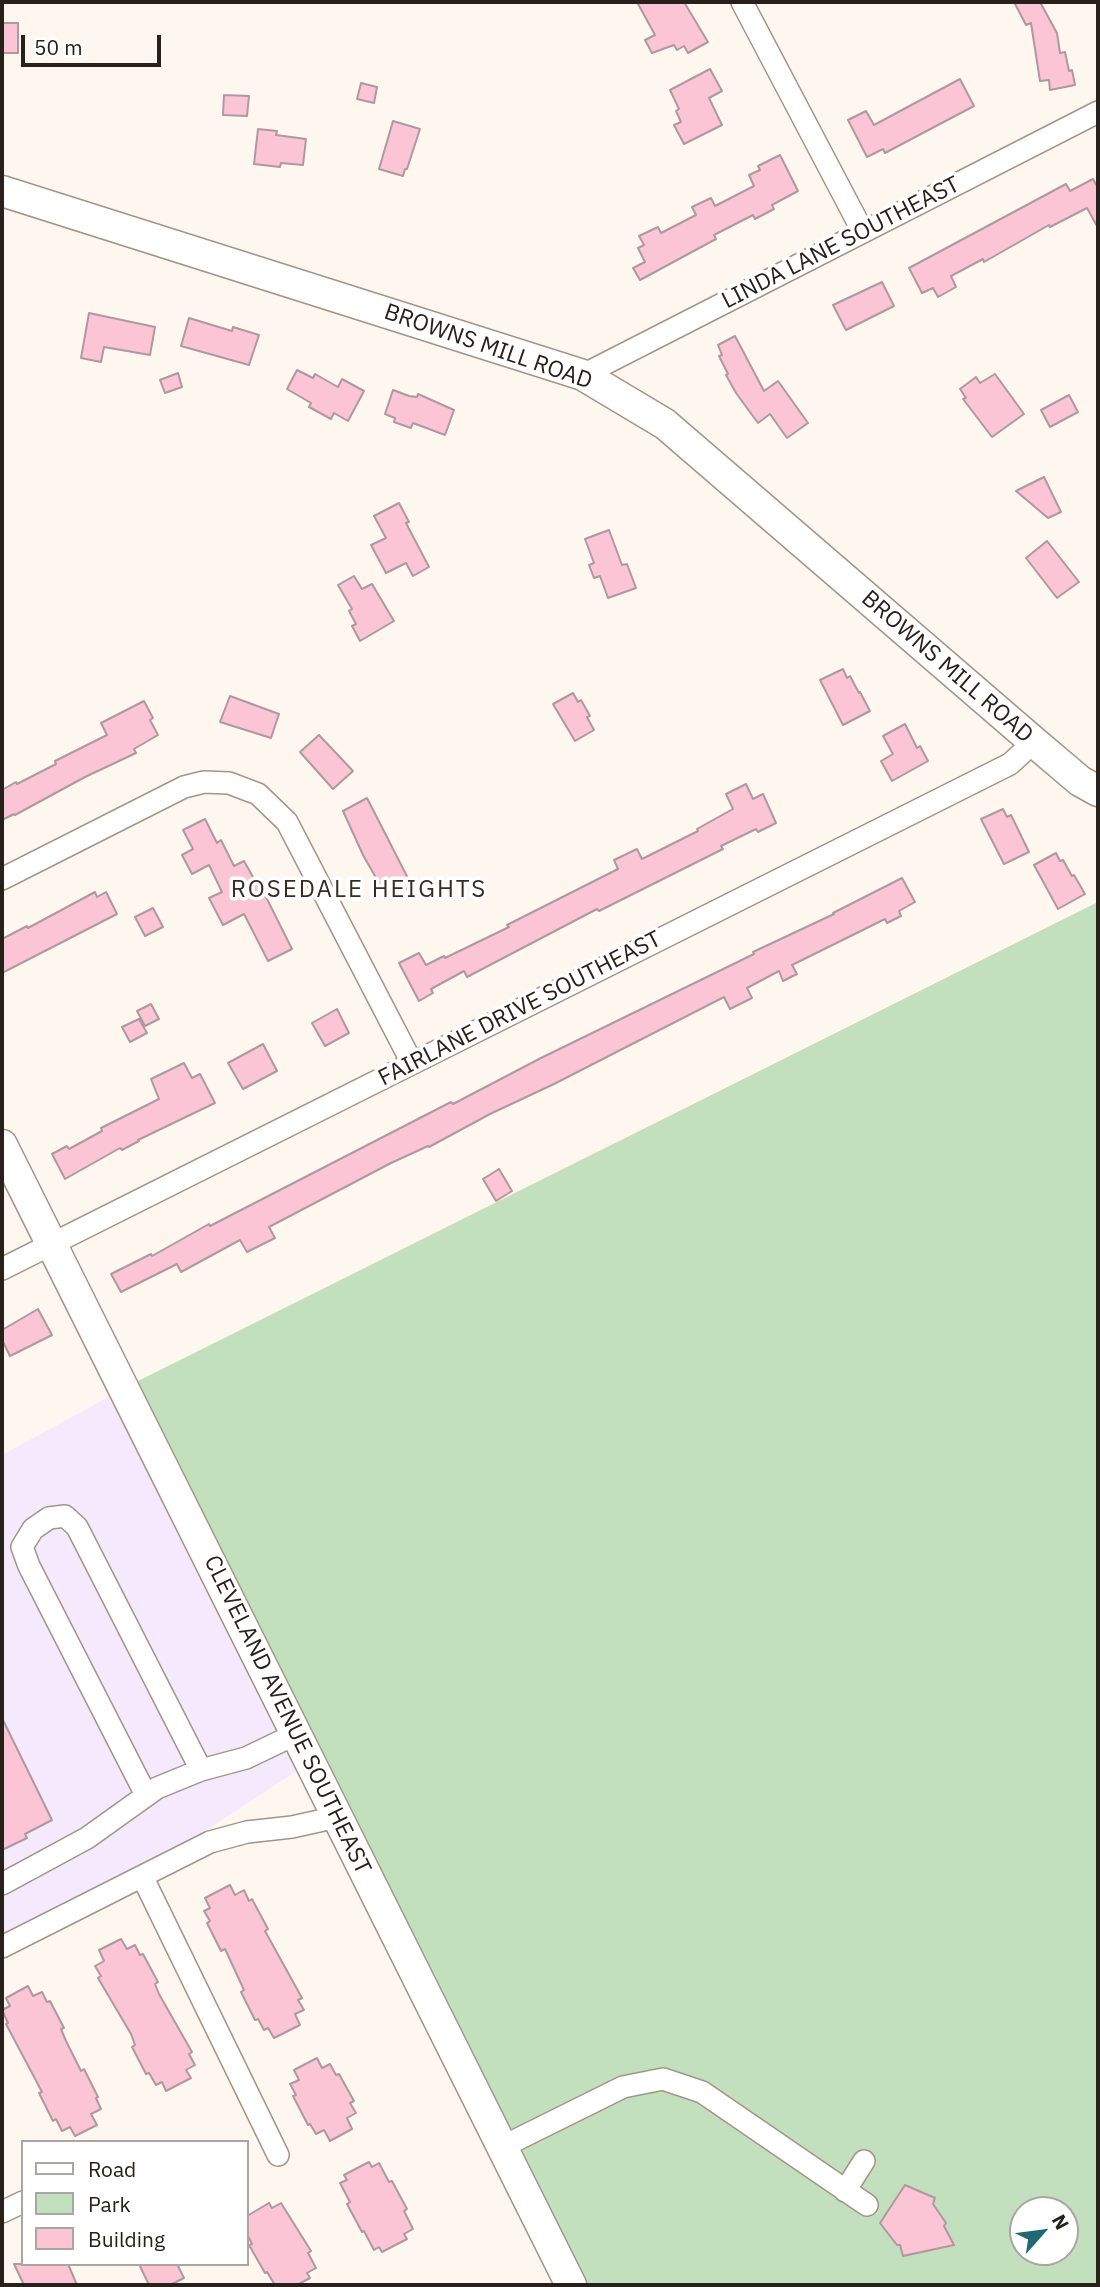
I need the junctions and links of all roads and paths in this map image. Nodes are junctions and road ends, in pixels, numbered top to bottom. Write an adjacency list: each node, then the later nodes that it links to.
1 (742, 2): 4 (street)
2 (1098, 112): 4 (street, LINDA LANE SOUTHEAST)
3 (2, 191): 5 (main road, BROWNS MILL ROAD)
4 (863, 232): 5 (street, LINDA LANE SOUTHEAST)
5 (583, 375): 6 (main road, BROWNS MILL ROAD)
6 (1034, 742): 7 (main road, BROWNS MILL ROAD); 9 (street, FAIRLANE DRIVE SOUTHEAST)
7 (1098, 791)
8 (2, 879): 9 (street)
9 (412, 1063): 11 (street, FAIRLANE DRIVE SOUTHEAST)
10 (2, 1145): 11 (main road, CLEVELAND AVENUE SOUTHEAST)
11 (52, 1244): 12 (street, FAIRLANE DRIVE SOUTHEAST); 13 (main road, CLEVELAND AVENUE SOUTHEAST)
12 (2, 1269)
13 (296, 1734): 14 (street); 16 (main road, CLEVELAND AVENUE SOUTHEAST)
14 (201, 1770): 15 (street); 15 (street)
15 (146, 1795): 18 (street)
16 (337, 1817): 17 (street); 20 (main road, CLEVELAND AVENUE SOUTHEAST)
17 (142, 1878): 19 (street); 21 (street)
18 (2, 1884)
19 (2, 1947)
20 (502, 2147): 23 (street); 27 (main road, CLEVELAND AVENUE SOUTHEAST)
21 (278, 2155)
22 (864, 2161): 23 (street)
23 (845, 2191): 25 (street)
24 (21, 2203): 26 (street)
25 (867, 2205)
26 (2, 2212)
27 (571, 2285)

